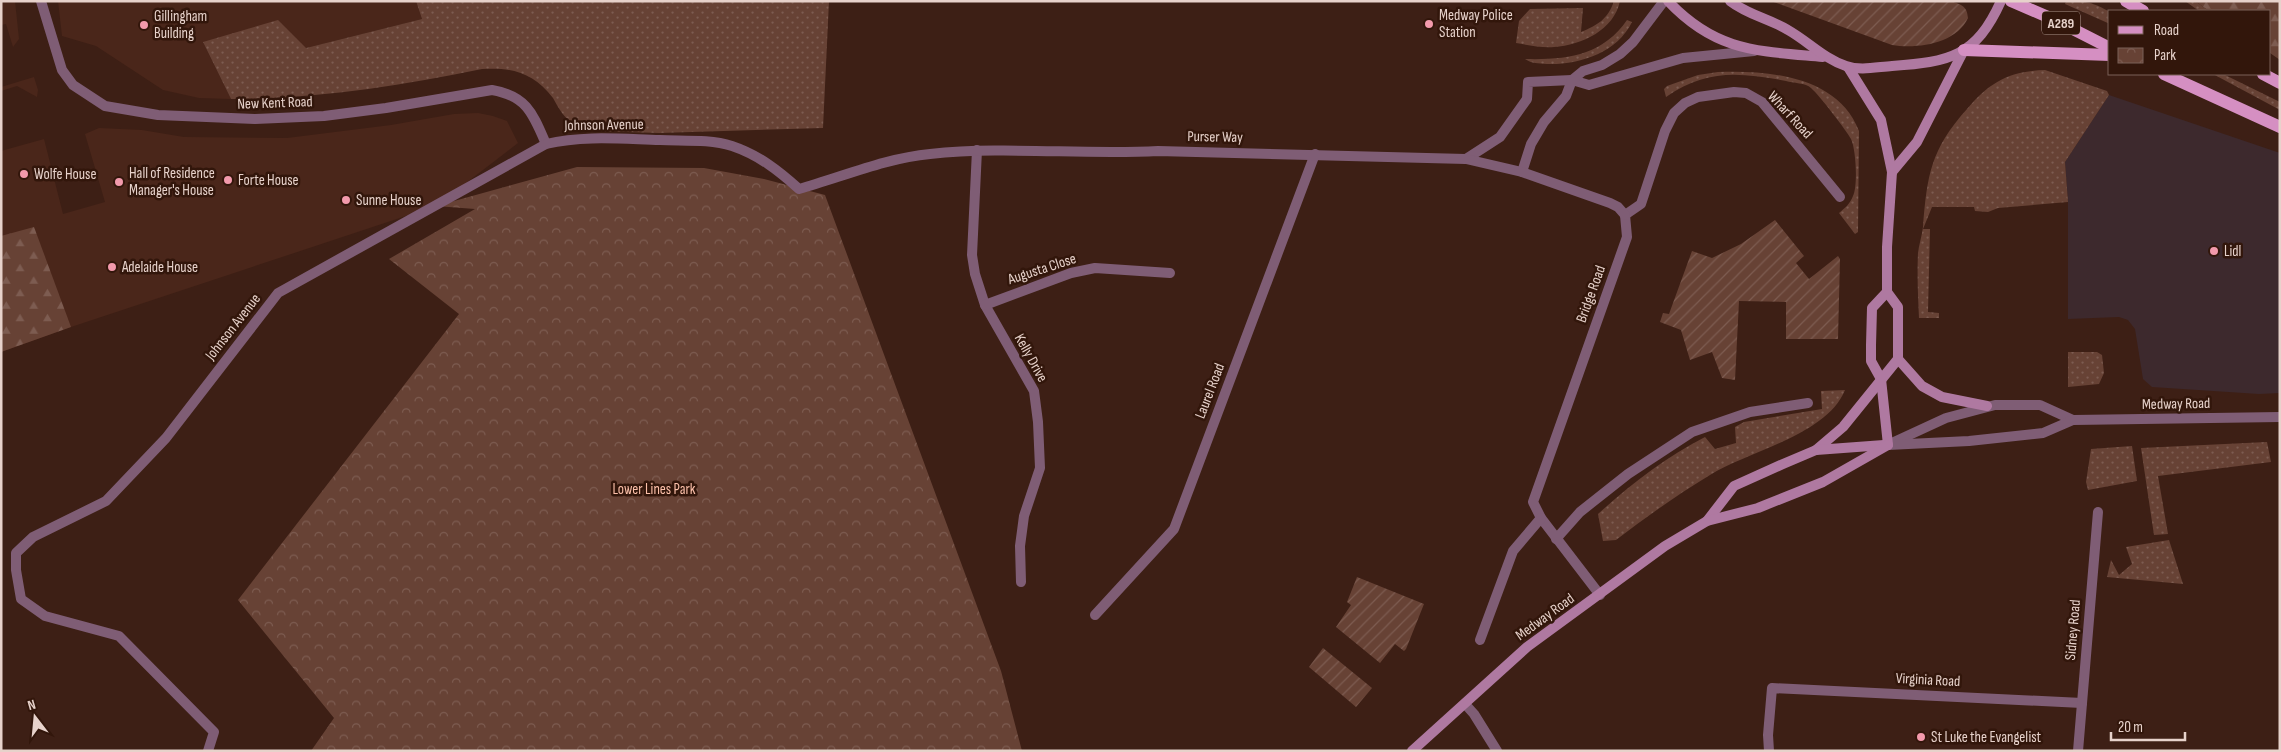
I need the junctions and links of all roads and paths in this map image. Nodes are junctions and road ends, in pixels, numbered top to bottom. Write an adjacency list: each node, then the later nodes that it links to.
1 (41, 1): 20 (street, New Kent Road)
2 (1664, 1): 17 (street)
3 (1668, 1): 11 (main road)
4 (1730, 1): 13 (main road)
5 (2001, 1): 10 (main road)
6 (2011, 1): 9 (main road, A289)
7 (2126, 1): 8 (main road)
8 (2141, 10)
9 (2108, 47)
10 (1964, 50): 12 (main road); 14 (main road); 25 (main road)
11 (1757, 51): 13 (main road); 17 (street)
12 (2108, 55)
13 (1824, 57): 14 (main road)
14 (1848, 67): 25 (main road)
15 (2166, 75): 19 (main road)
16 (2265, 75): 18 (main road)
17 (1572, 80): 23 (street); 24 (street)
18 (2280, 83)
19 (2280, 127)
20 (546, 144): 26 (street, Johnson Avenue); 50 (street, Johnson Avenue)
21 (977, 150): 22 (street, Purser Way); 26 (street, Purser Way); 31 (street, Kelly Drive)
22 (1315, 154): 23 (street, Purser Way); 46 (street, Laurel Road)
23 (1466, 159): 24 (street, Purser Way)
24 (1522, 172): 28 (street, Purser Way)
25 (1892, 172): 30 (main road)
26 (799, 190)
27 (1840, 197): 28 (street, Wharf Road)
28 (1625, 215): 41 (street, Bridge Road)
29 (1170, 273): 31 (street, Augusta Close)
30 (1887, 292): 32 (main road); 33 (main road)
31 (985, 304): 44 (street, Kelly Drive)
32 (1898, 359): 33 (main road); 35 (main road)
33 (1881, 379): 38 (main road); 39 (main road)
34 (1808, 403): 43 (street)
35 (1987, 406): 37 (street, Medway Road); 38 (street, Medway Road)
36 (2280, 417): 37 (street, Medway Road)
37 (2073, 420): 38 (street, Medway Road)
38 (1888, 445): 39 (main road, Medway Road); 42 (main road, Medway Road)
39 (1816, 450): 42 (main road, Medway Road)
40 (2098, 512): 48 (street, Sidney Road)
41 (1541, 518): 43 (street, Bridge Road); 47 (street)
42 (1706, 521): 45 (main road, Medway Road)
43 (1556, 538): 45 (street, Bridge Road)
44 (1021, 582)
45 (1600, 594): 49 (main road, Medway Road)
46 (1095, 615)
47 (1480, 640)
48 (2082, 703): 53 (street, Virginia Road); 54 (street, Sidney Road)
49 (1465, 704): 51 (main road, Medway Road); 52 (street)
50 (208, 751)
51 (1412, 751)
52 (1497, 751)
53 (1769, 751)
54 (2078, 751)

